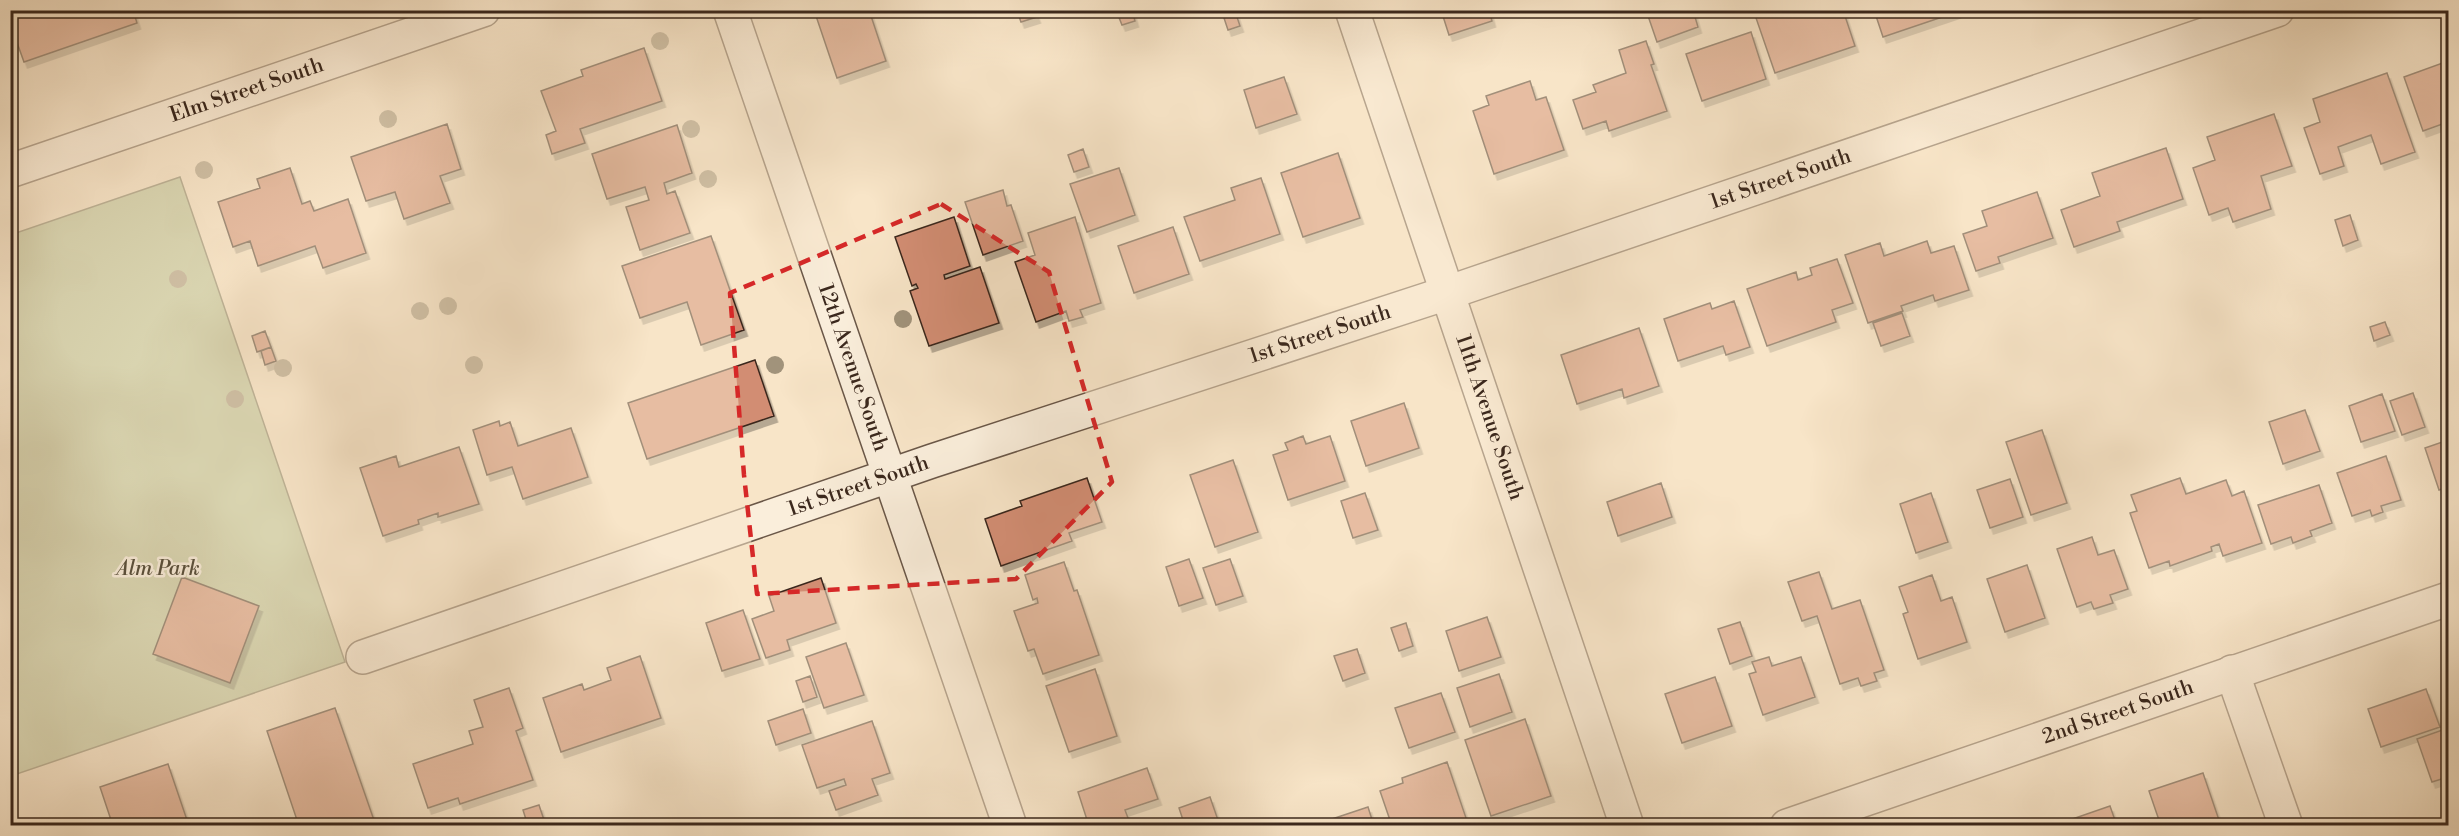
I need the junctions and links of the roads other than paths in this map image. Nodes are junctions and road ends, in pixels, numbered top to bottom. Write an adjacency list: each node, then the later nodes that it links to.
1 (483, 10): 5 (street, Elm Street South)
2 (730, 10): 7 (street, 12th Avenue South)
3 (1352, 10): 6 (street, 11th Avenue South)
4 (2277, 10): 6 (street, 1st Street South)
5 (10, 171)
6 (1447, 293): 7 (street, 1st Street South); 12 (street, 11th Avenue South)
7 (890, 476): 9 (street, 1st Street South); 11 (street, 12th Avenue South)
8 (2448, 599): 10 (street, 2nd Street South)
9 (363, 657)
10 (2232, 672): 13 (street, 2nd Street South); 14 (street)
11 (1010, 825)
12 (1627, 825)
13 (1787, 825)
14 (2286, 825)

